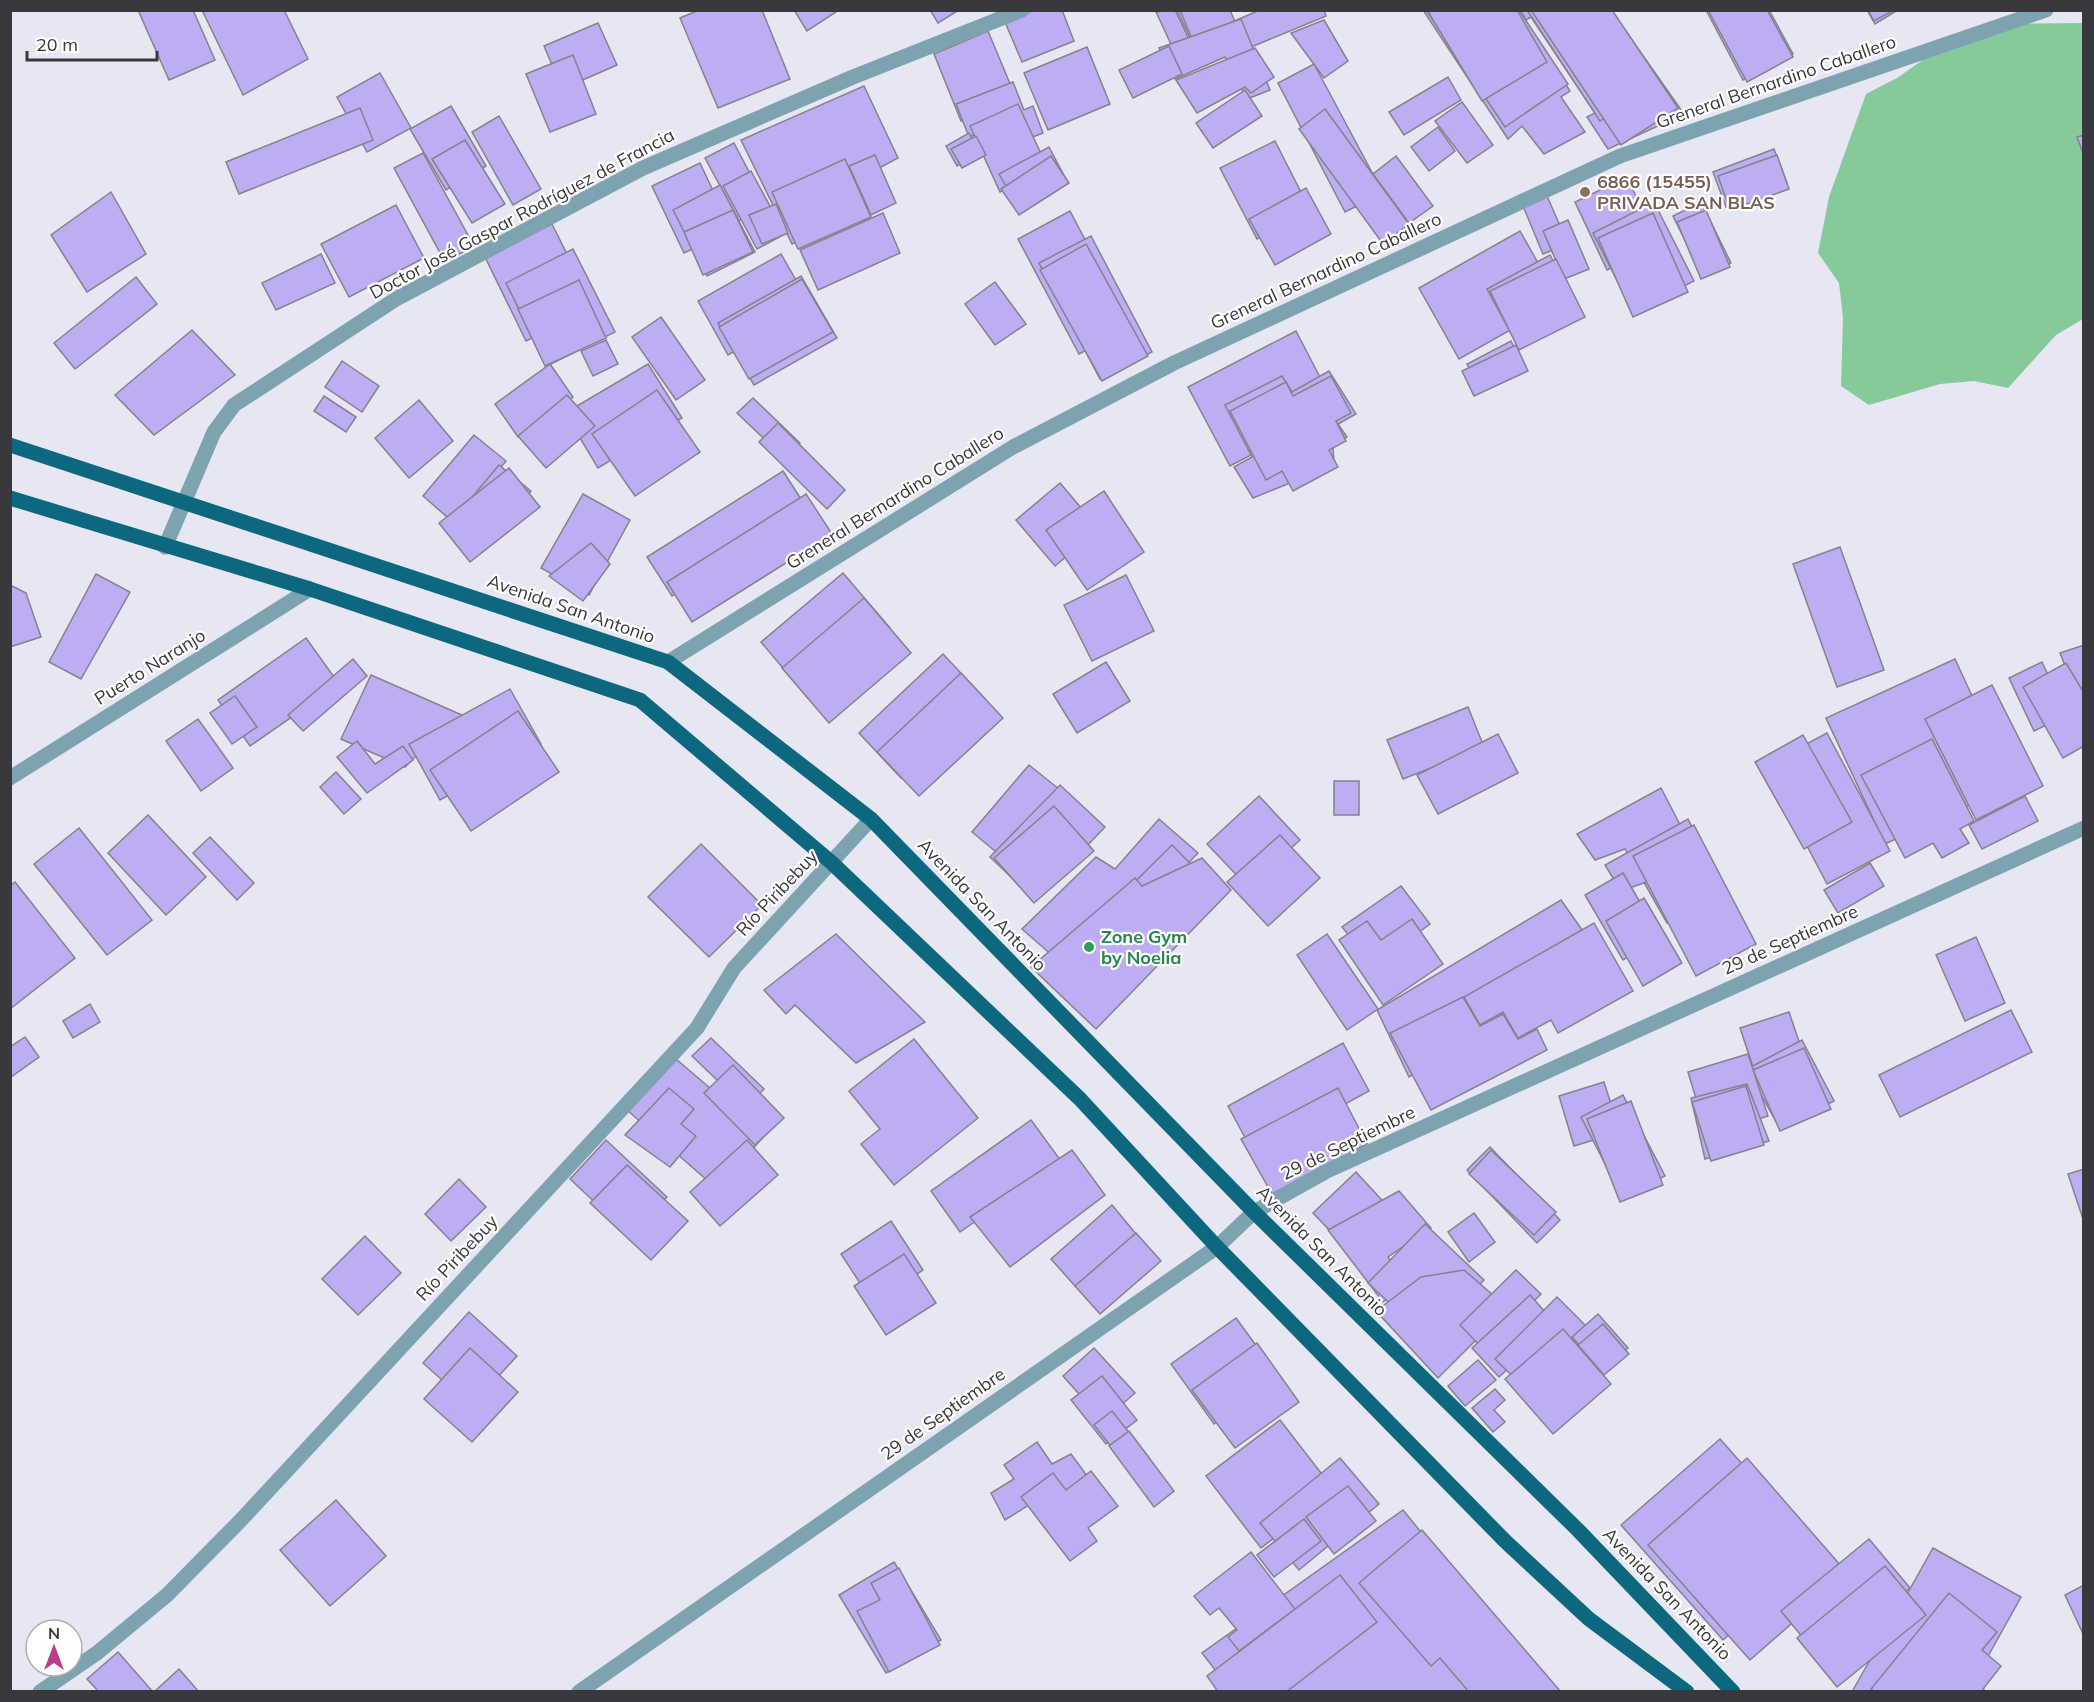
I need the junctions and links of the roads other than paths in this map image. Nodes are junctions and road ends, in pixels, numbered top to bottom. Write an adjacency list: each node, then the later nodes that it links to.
1 (1022, 10): 5 (street, Doctor José Gaspar Rodríguez de Francia)
2 (2046, 10): 8 (street, Greneral Bernardino Caballero)
3 (10, 445): 5 (main road, Avenida San Antonio)
4 (10, 498): 6 (main road)
5 (185, 501): 6 (street, Doctor José Gaspar Rodríguez de Francia); 8 (main road, Avenida San Antonio)
6 (165, 547): 7 (main road)
7 (310, 589): 9 (street, Puerto Naranjo); 12 (main road)
8 (668, 662): 10 (main road, Avenida San Antonio)
9 (10, 778)
10 (871, 819): 12 (street, Río Piribebuy); 13 (main road, Avenida San Antonio)
11 (2084, 828): 13 (street, 29 de Septiembre)
12 (832, 863): 14 (main road); 16 (street, Río Piribebuy)
13 (1254, 1212): 14 (street, 29 de Septiembre); 18 (main road, Avenida San Antonio)
14 (1217, 1246): 15 (main road); 17 (street, 29 de Septiembre)
15 (1682, 1691)
16 (40, 1692)
17 (579, 1692)
18 (1733, 1692)

